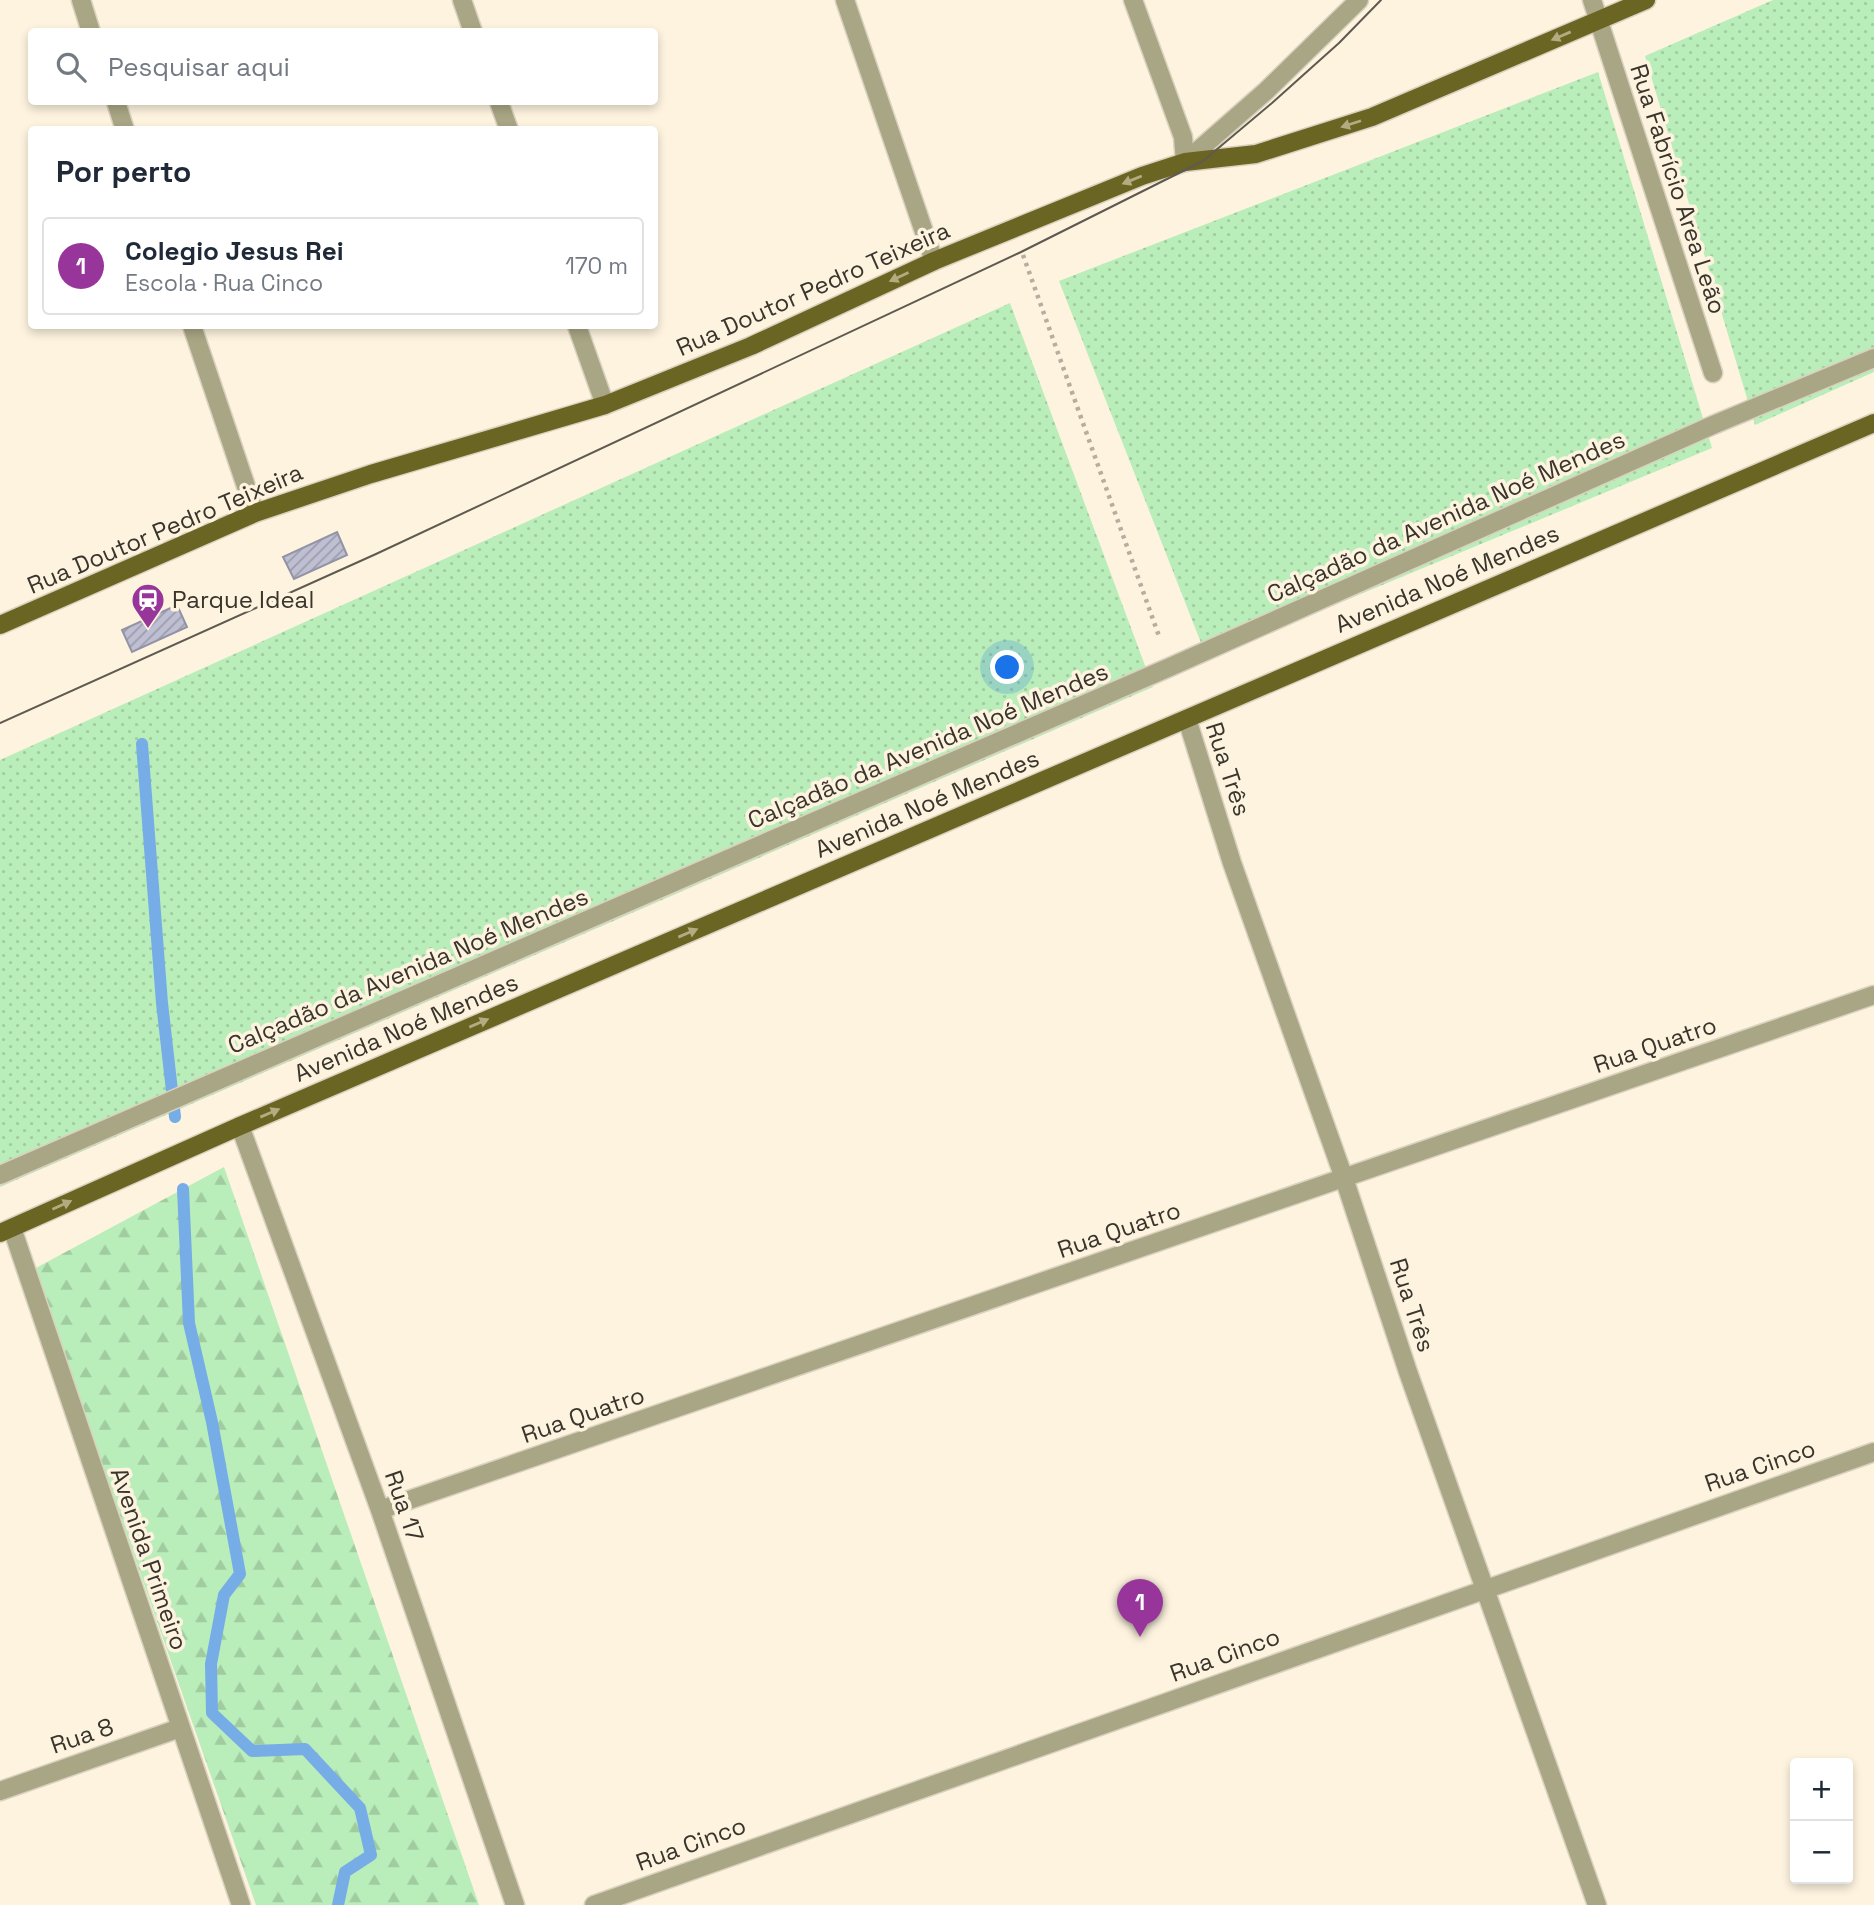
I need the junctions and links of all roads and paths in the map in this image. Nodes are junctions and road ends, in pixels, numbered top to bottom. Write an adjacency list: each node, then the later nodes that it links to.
1 (80, 0): 9 (street)
2 (462, 0): 10 (street)
3 (845, 0): 17 (street)
4 (1359, 0): 15 (street)
5 (1592, 0): 8 (street, Rua Fabrício Area Leão)
6 (1646, 0): 8 (main road, Rua Doutor Pedro Teixeira)
7 (1137, 2): 15 (street)
8 (1598, 20): 15 (main road, Rua Doutor Pedro Teixeira, one-way to 15); 21 (street, Rua Fabrício Area Leão)
9 (90, 28)
10 (472, 28)
11 (117, 105): 13 (street)
12 (500, 105): 14 (street)
13 (124, 126)
14 (508, 126)
15 (1185, 162): 16 (main road, Rua Doutor Pedro Teixeira, one-way to 16)
16 (1013, 228): 17 (main road, Rua Doutor Pedro Teixeira); 26 (path)
17 (934, 261): 22 (main road, Rua Doutor Pedro Teixeira, one-way to 22)
18 (193, 329): 24 (street)
19 (578, 329): 22 (street)
20 (1874, 358): 26 (street, Calçadão da Avenida Noé Mendes)
21 (1713, 373)
22 (605, 405): 24 (main road, Rua Doutor Pedro Teixeira)
23 (1874, 423): 27 (main road, Avenida Noé Mendes)
24 (256, 513): 25 (main road, Rua Doutor Pedro Teixeira)
25 (0, 625)
26 (1170, 667): 30 (street, Calçadão da Avenida Noé Mendes)
27 (1187, 719): 29 (main road, Avenida Noé Mendes, one-way to 27); 31 (street, Rua Três)
28 (1874, 995): 31 (street, Rua Quatro)
29 (240, 1126): 32 (main road, Avenida Noé Mendes, one-way to 29); 34 (street, Rua 17)
30 (0, 1175)
31 (1344, 1178): 34 (street, Rua Quatro); 35 (street, Rua Três)
32 (6, 1230): 36 (street, Avenida Primeiro)
33 (1874, 1452): 35 (street, Rua Cinco)
34 (380, 1510): 39 (street, Rua 17)
35 (1484, 1589): 40 (street, Rua Cinco); 41 (street, Rua Três)
36 (180, 1728): 37 (street, Rua 8); 38 (street, Avenida Primeiro)
37 (0, 1791)
38 (241, 1905)
39 (515, 1905)
40 (594, 1905)
41 (1597, 1905)

